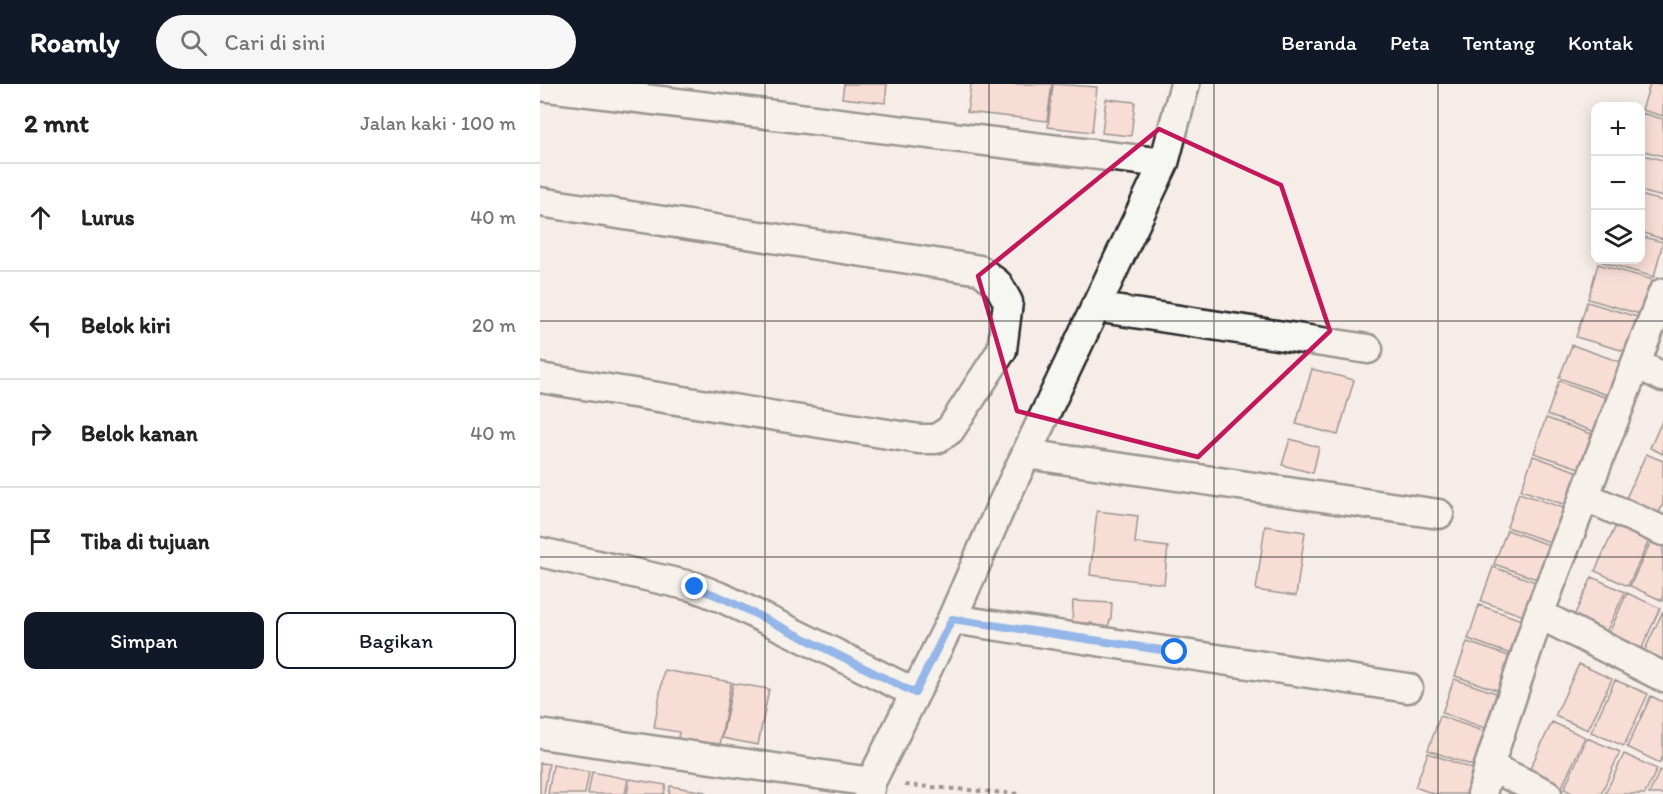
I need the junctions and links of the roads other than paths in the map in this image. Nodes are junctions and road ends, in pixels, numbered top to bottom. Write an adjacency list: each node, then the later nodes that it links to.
1 (1185, 84): 3 (street)
2 (540, 86): 3 (street)
3 (1164, 163): 6 (street)
4 (540, 202): 10 (street)
5 (1663, 294): 8 (street)
6 (1095, 307): 7 (street); 11 (street)
7 (1368, 349)
8 (1637, 364): 9 (street); 12 (street)
9 (1663, 377)
10 (540, 378)
11 (1026, 454): 13 (street); 17 (street)
12 (1584, 496): 14 (street); 16 (street)
13 (1438, 514)
14 (1663, 531)
15 (540, 552): 20 (street)
16 (1539, 614): 18 (street); 22 (street)
17 (952, 619): 19 (street); 20 (street)
18 (1663, 677)
19 (1408, 688)
20 (915, 693): 23 (street)
21 (540, 734): 23 (street)
22 (1489, 766): 24 (street); 25 (street)
23 (870, 788)
24 (1482, 794)
25 (1547, 794)

